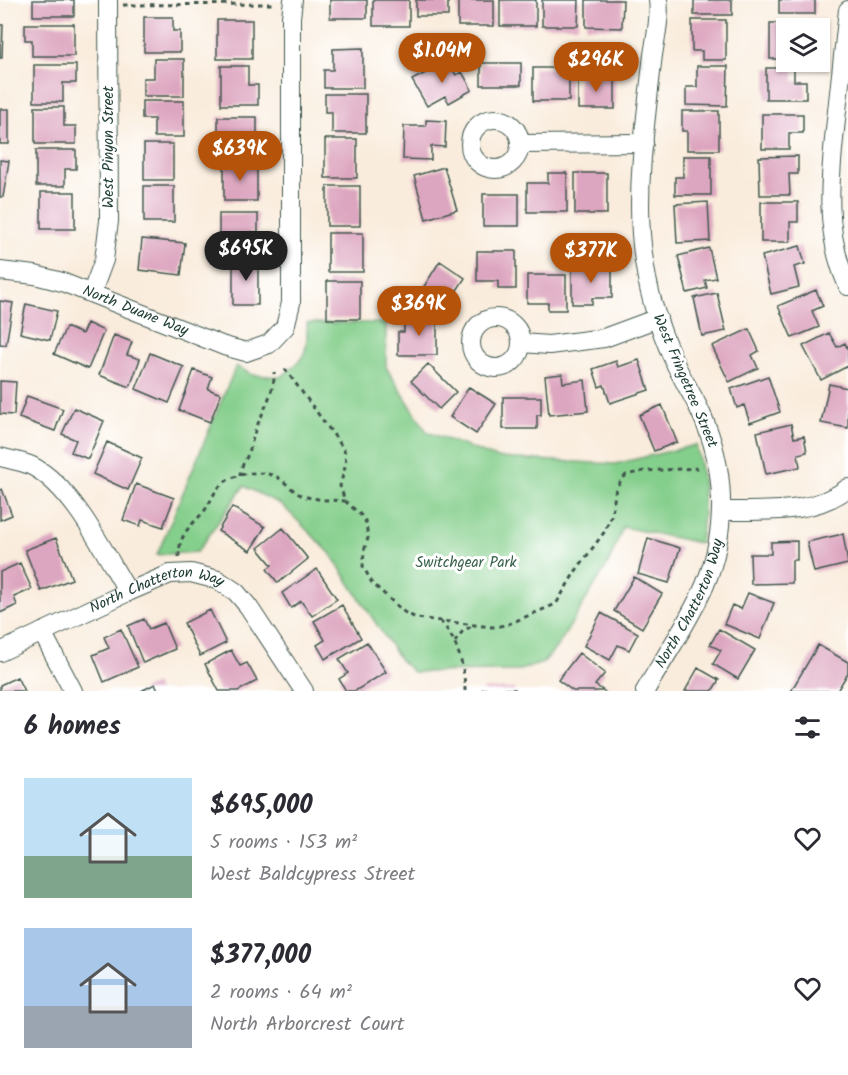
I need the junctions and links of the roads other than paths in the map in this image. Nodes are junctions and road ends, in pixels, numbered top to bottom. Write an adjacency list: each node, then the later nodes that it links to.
1 (658, 0): 5 (street, West Fringetree Street)
2 (293, 2): 9 (street, North Duane Way)
3 (108, 3): 9 (street, West Pinyon Street)
4 (848, 10): 8 (street)
5 (644, 143): 6 (street); 10 (street, West Fringetree Street)
6 (520, 144)
7 (0, 271): 9 (street, North Duane Way)
8 (848, 286)
9 (92, 292)
10 (658, 318): 11 (street); 14 (street, West Fringetree Street)
11 (521, 343)
12 (0, 457): 15 (street)
13 (848, 488): 14 (street)
14 (721, 511): 20 (street, North Chatterton Way)
15 (128, 592): 16 (street, North Chatterton Way); 19 (street, North Chatterton Way)
16 (42, 632): 17 (street, North Chatterton Way); 18 (street)
17 (0, 652)
18 (74, 691)
19 (304, 691)
20 (645, 691)

